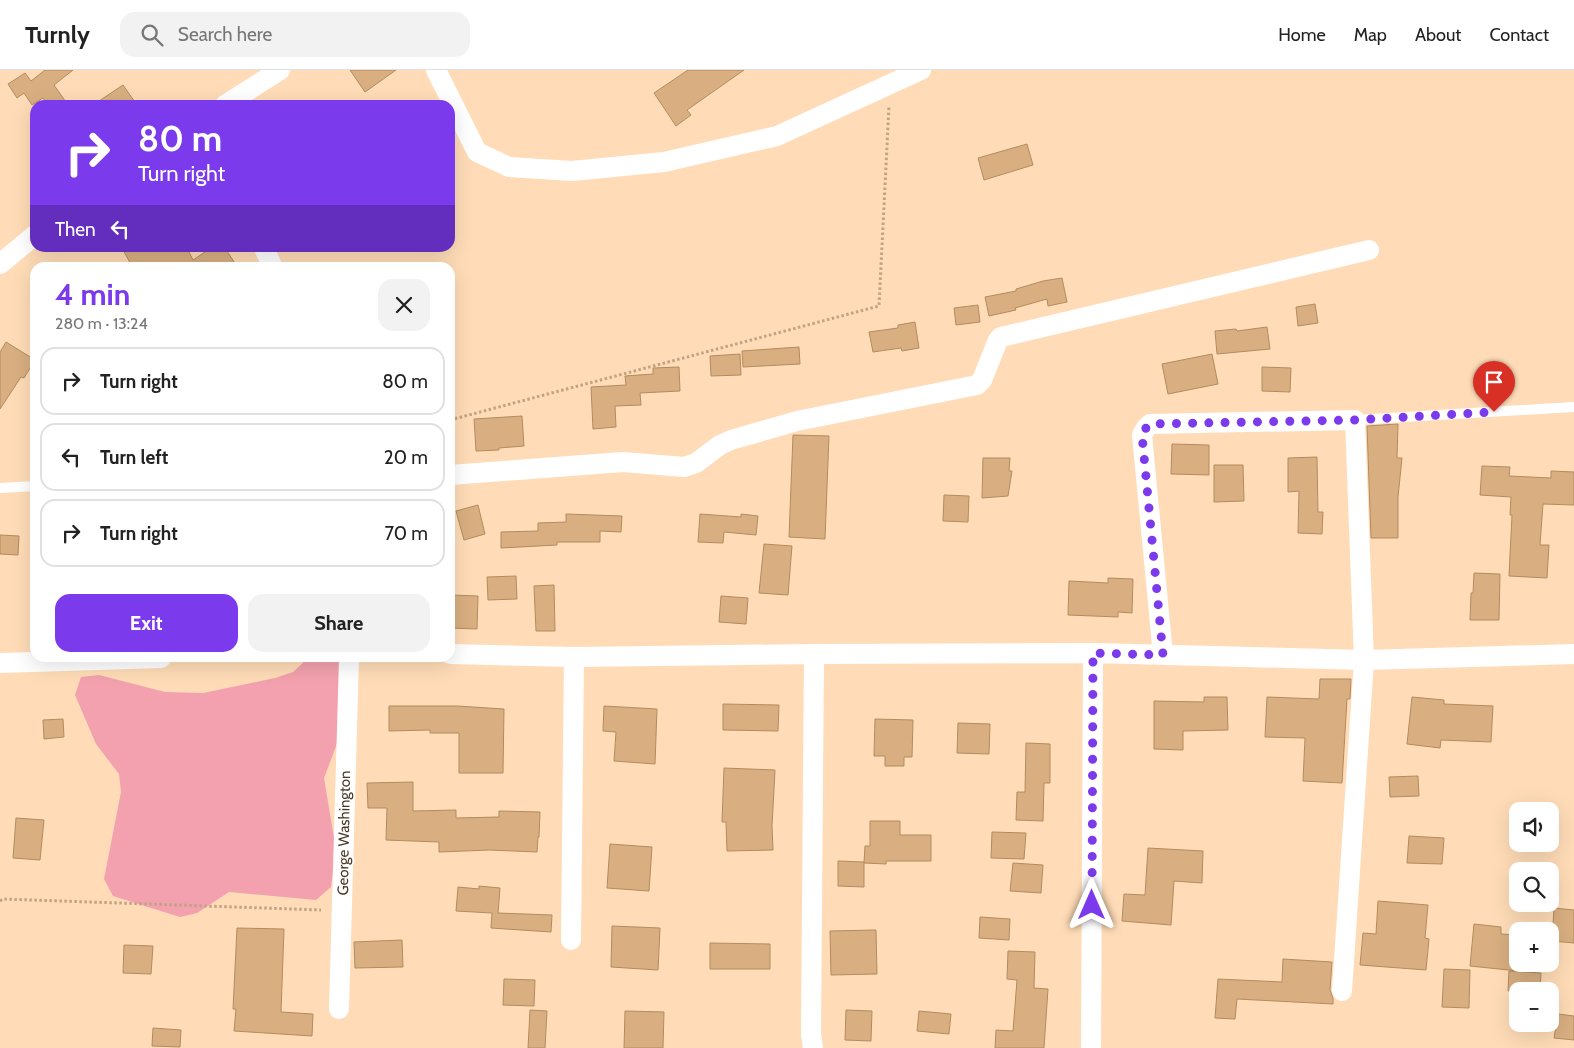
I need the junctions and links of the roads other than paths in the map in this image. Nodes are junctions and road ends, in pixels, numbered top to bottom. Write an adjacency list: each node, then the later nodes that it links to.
1 (280, 70): 4 (street)
2 (436, 70): 5 (street)
3 (921, 70): 6 (street)
4 (233, 100)
5 (451, 100)
6 (455, 109)
7 (30, 239): 9 (street)
8 (1369, 250): 12 (street)
9 (0, 264)
10 (1574, 407): 11 (lane)
11 (1355, 420): 19 (street); 21 (street)
12 (455, 474)
13 (30, 486): 14 (lane)
14 (0, 488)
15 (1093, 653): 17 (street); 19 (street); 29 (street)
16 (455, 654): 20 (street)
17 (814, 654): 20 (street); 28 (street)
18 (1574, 654): 21 (street)
19 (1163, 655): 21 (street)
20 (574, 657): 25 (street)
21 (1364, 660): 26 (street)
22 (32, 662): 24 (street)
23 (349, 662): 27 (street, George Washington)
24 (0, 663)
25 (571, 940)
26 (1342, 991)
27 (339, 1008)
28 (813, 1048)
29 (1091, 1048)

